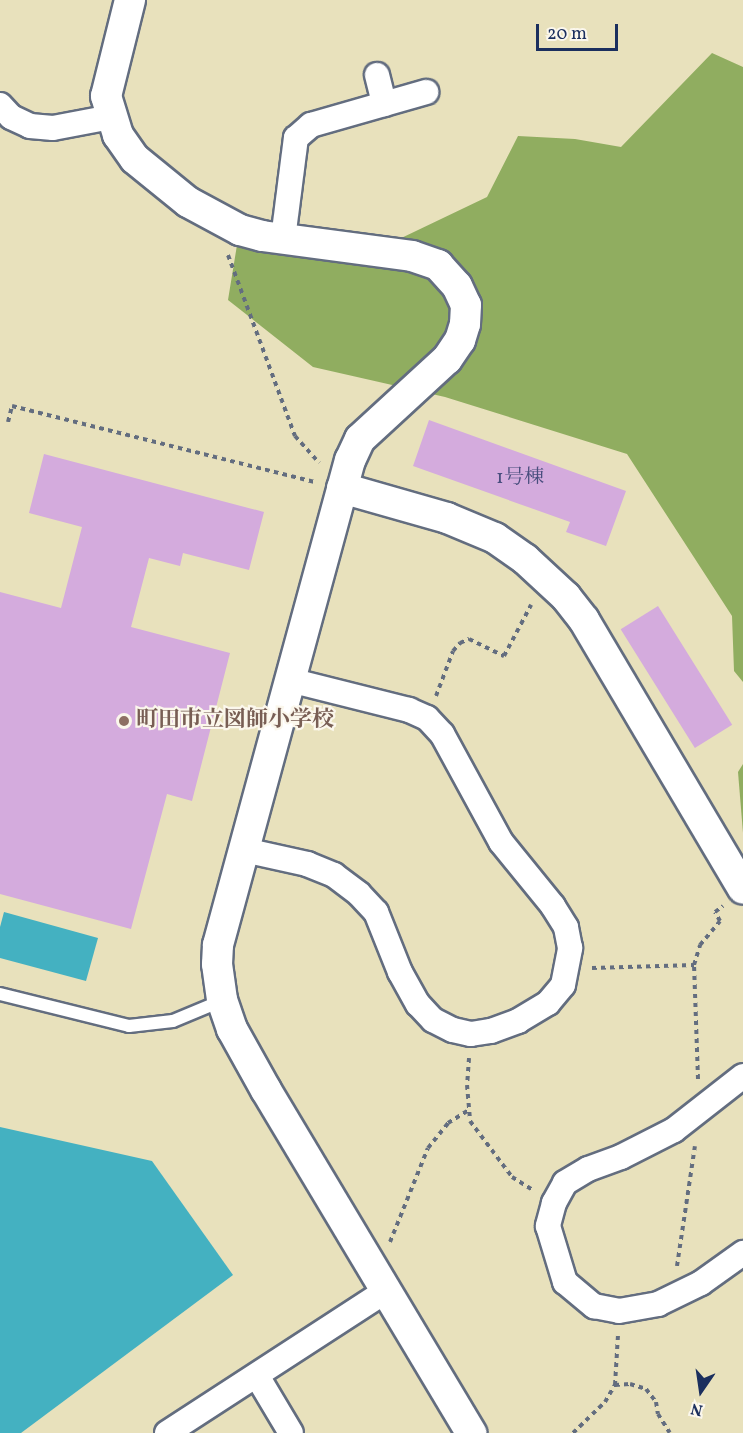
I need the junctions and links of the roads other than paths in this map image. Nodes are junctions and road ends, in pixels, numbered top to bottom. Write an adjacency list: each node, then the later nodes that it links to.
1 (130, 0): 6 (street)
2 (377, 75): 4 (street)
3 (426, 92): 4 (street)
4 (384, 104): 7 (street)
5 (0, 105): 6 (street)
6 (111, 117): 7 (street)
7 (283, 239): 8 (street)
8 (342, 488): 9 (street); 11 (street)
9 (290, 680): 10 (street); 10 (street)
10 (244, 850): 13 (street)
11 (743, 889)
12 (0, 994): 13 (lane)
13 (222, 1000): 16 (street)
14 (743, 1076): 15 (street)
15 (743, 1253)
16 (382, 1284): 17 (street); 20 (street)
17 (257, 1376): 18 (street); 19 (street)
18 (167, 1433)
19 (291, 1433)
20 (471, 1433)

